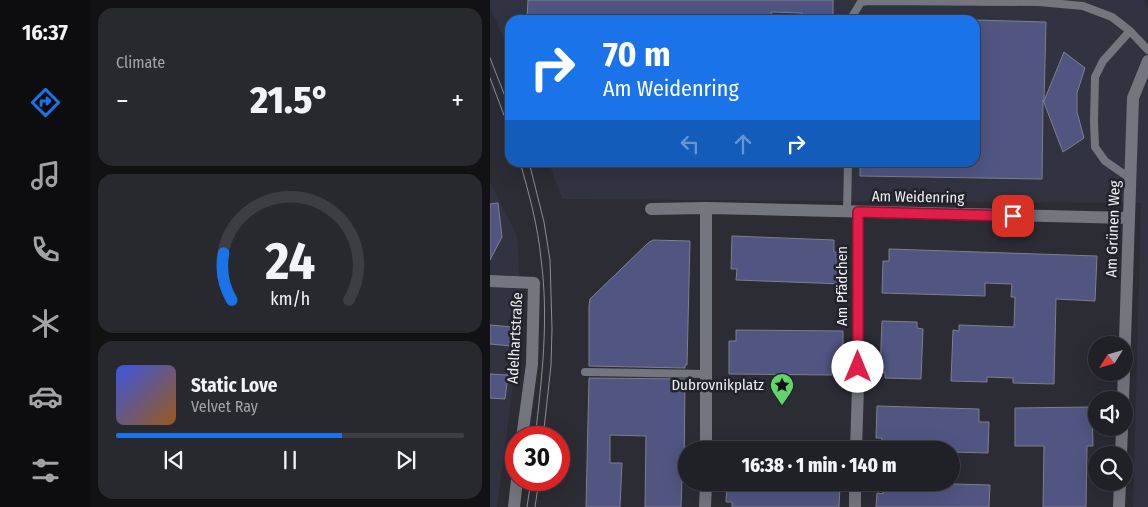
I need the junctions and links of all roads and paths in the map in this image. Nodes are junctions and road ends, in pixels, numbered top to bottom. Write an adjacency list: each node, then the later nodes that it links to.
1 (853, 15): 2 (lane)
2 (1130, 31): 3 (lane); 6 (lane)
3 (1148, 50)
4 (1148, 61): 6 (street, Am Grünen Weg)
5 (848, 167): 9 (lane)
6 (1131, 179): 10 (street, Am Grünen Weg)
7 (706, 208): 8 (street, Am Weidenring); 9 (street, Am Weidenring); 13 (street)
8 (651, 209)
9 (853, 212): 10 (street, Am Weidenring); 17 (street, Am Pfädchen)
10 (1129, 218): 14 (street, Am Grünen Weg)
11 (490, 281): 15 (street, Adelhartstraße)
12 (585, 372): 13 (lane)
13 (707, 374): 16 (street)
14 (1123, 391)
15 (524, 426)
16 (706, 441)
17 (856, 441)
18 (516, 491): 22 (street)
19 (706, 491): 23 (street)
20 (855, 491): 24 (street)
21 (1120, 491): 25 (street)
22 (514, 507)
23 (705, 507)
24 (855, 507)
25 (1119, 507)

